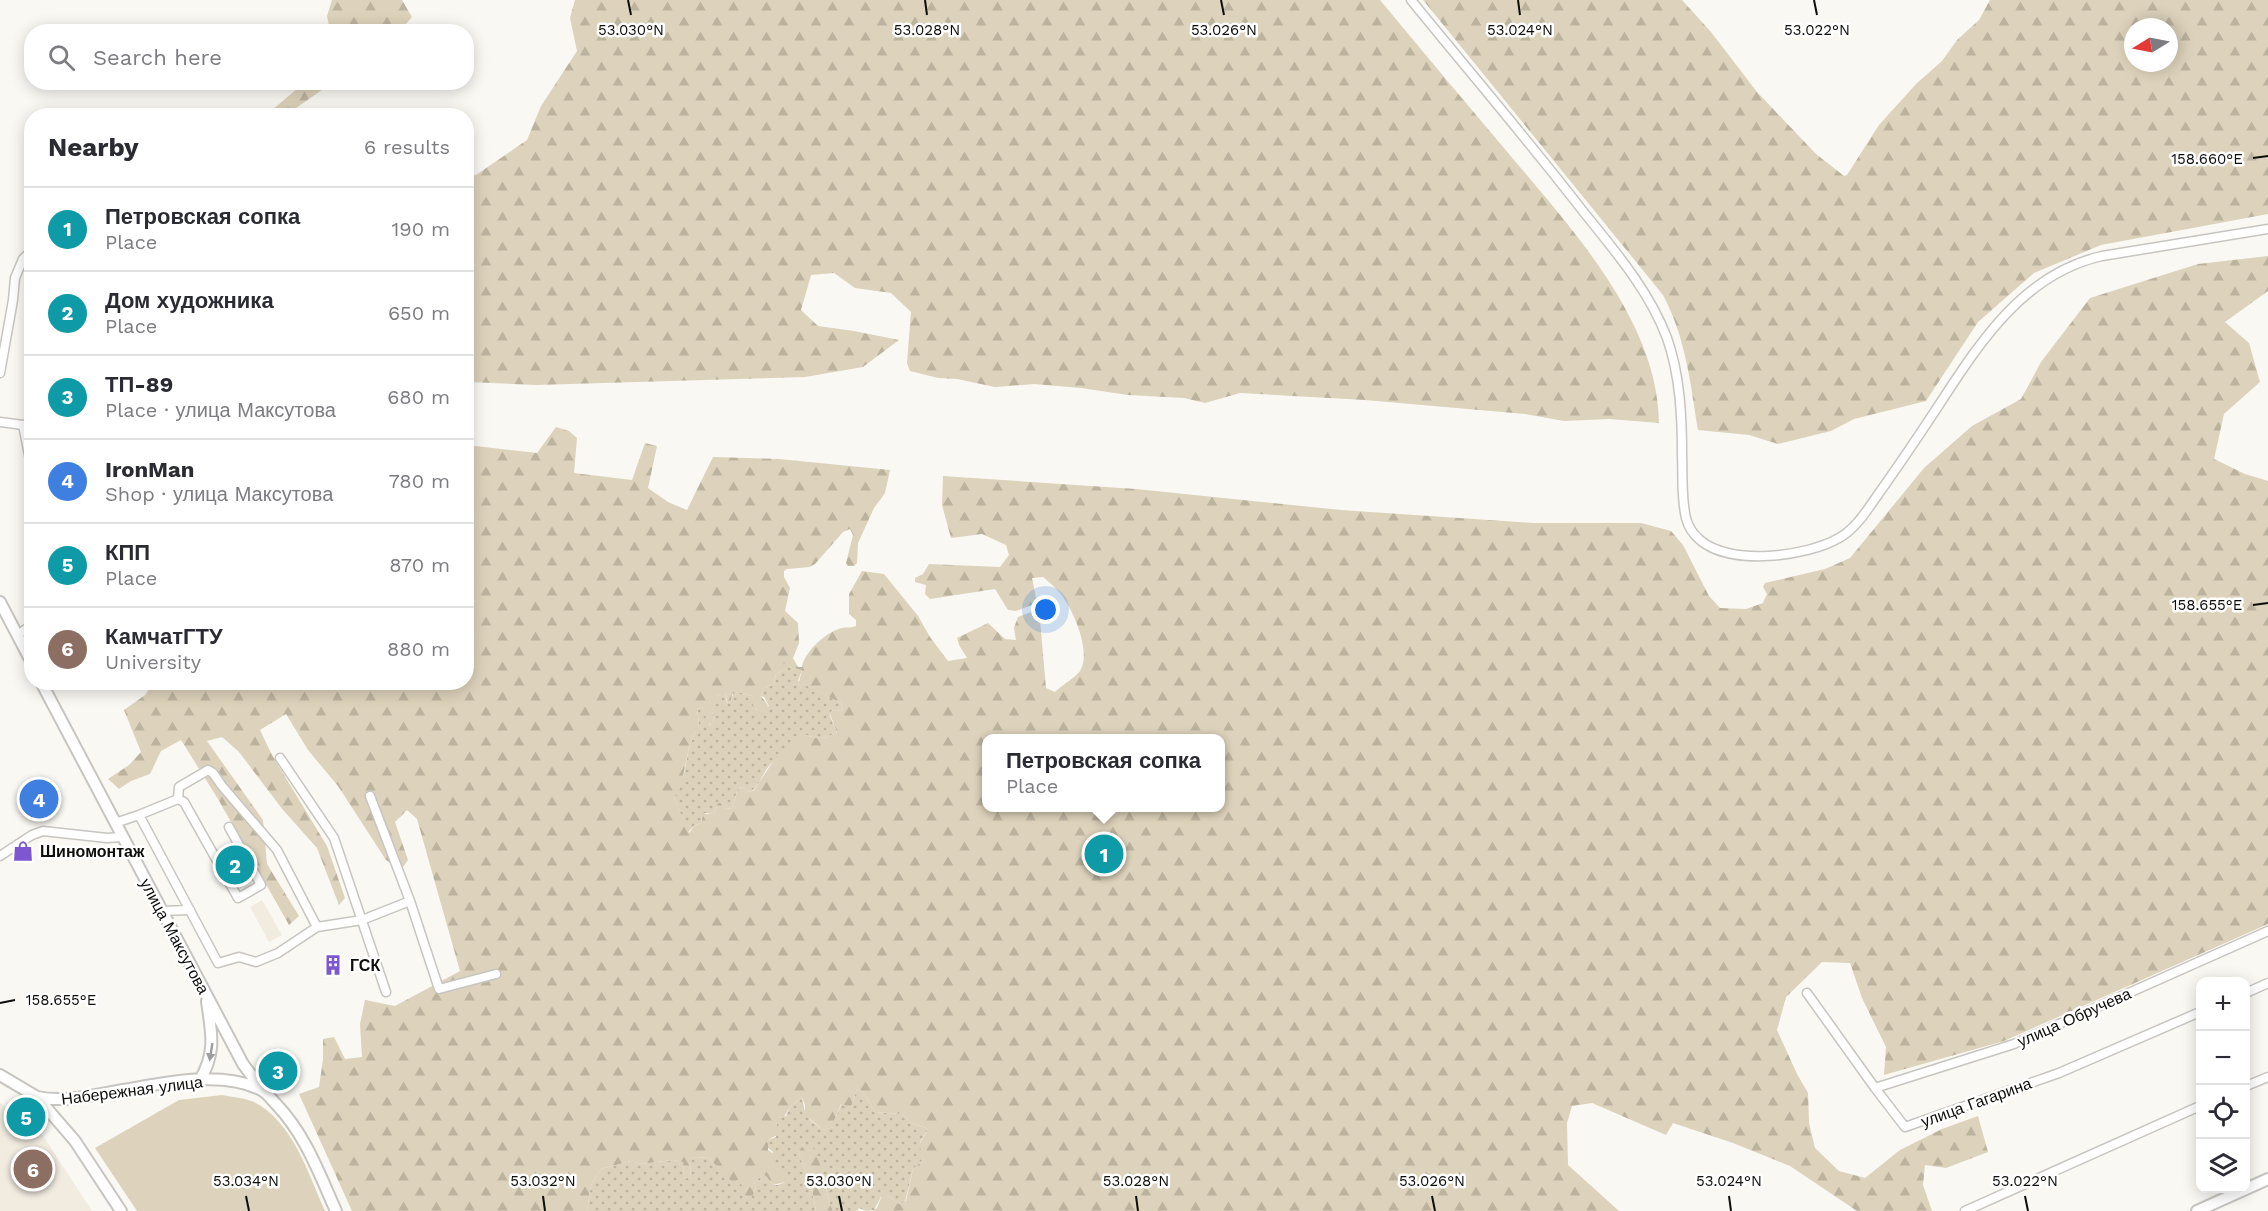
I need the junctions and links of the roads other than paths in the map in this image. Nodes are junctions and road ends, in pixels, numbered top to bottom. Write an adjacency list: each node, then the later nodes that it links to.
1 (1411, 0): 2 (street)
2 (2268, 229)
3 (24, 258): 4 (street)
4 (0, 374)
5 (0, 422): 6 (street)
6 (24, 424)
7 (0, 602): 9 (main road)
8 (24, 630): 9 (street)
9 (17, 635): 10 (main road)
10 (24, 648)
11 (45, 690): 16 (main road, улица Максутова)
12 (280, 758): 23 (street)
13 (370, 796): 20 (street)
14 (178, 799): 15 (street); 17 (street); 24 (street)
15 (139, 816): 16 (street); 21 (street)
16 (115, 823): 18 (main road, улица Максутова)
17 (229, 828)
18 (122, 837): 19 (street); 22 (main road, улица Максутова)
19 (0, 855)
20 (411, 901): 23 (street); 26 (street)
21 (189, 910): 22 (street); 24 (street)
22 (161, 911): 31 (main road, улица Максутова)
23 (362, 920): 24 (street); 29 (street)
24 (317, 927)
25 (2268, 931): 37 (street, улица Обручева)
26 (496, 974)
27 (2268, 983): 28 (street)
28 (2250, 991)
29 (386, 992)
30 (1807, 993): 37 (street, улица Гагарина)
31 (206, 995): 35 (main road, one-way to 35); 38 (main road, улица Максутова)
32 (2196, 1014): 37 (street, улица Гагарина)
33 (0, 1075): 39 (main road)
34 (2268, 1077): 36 (street)
35 (200, 1080): 38 (main road, Набережная улица); 39 (main road, Набережная улица)
36 (2248, 1085)
37 (1875, 1088)
38 (264, 1092): 43 (main road, Набережная улица)
39 (37, 1097): 42 (main road)
40 (2196, 1108): 44 (street)
41 (2268, 1179): 45 (main road)
42 (122, 1211)
43 (336, 1211)
44 (1965, 1211)
45 (2197, 1211)

